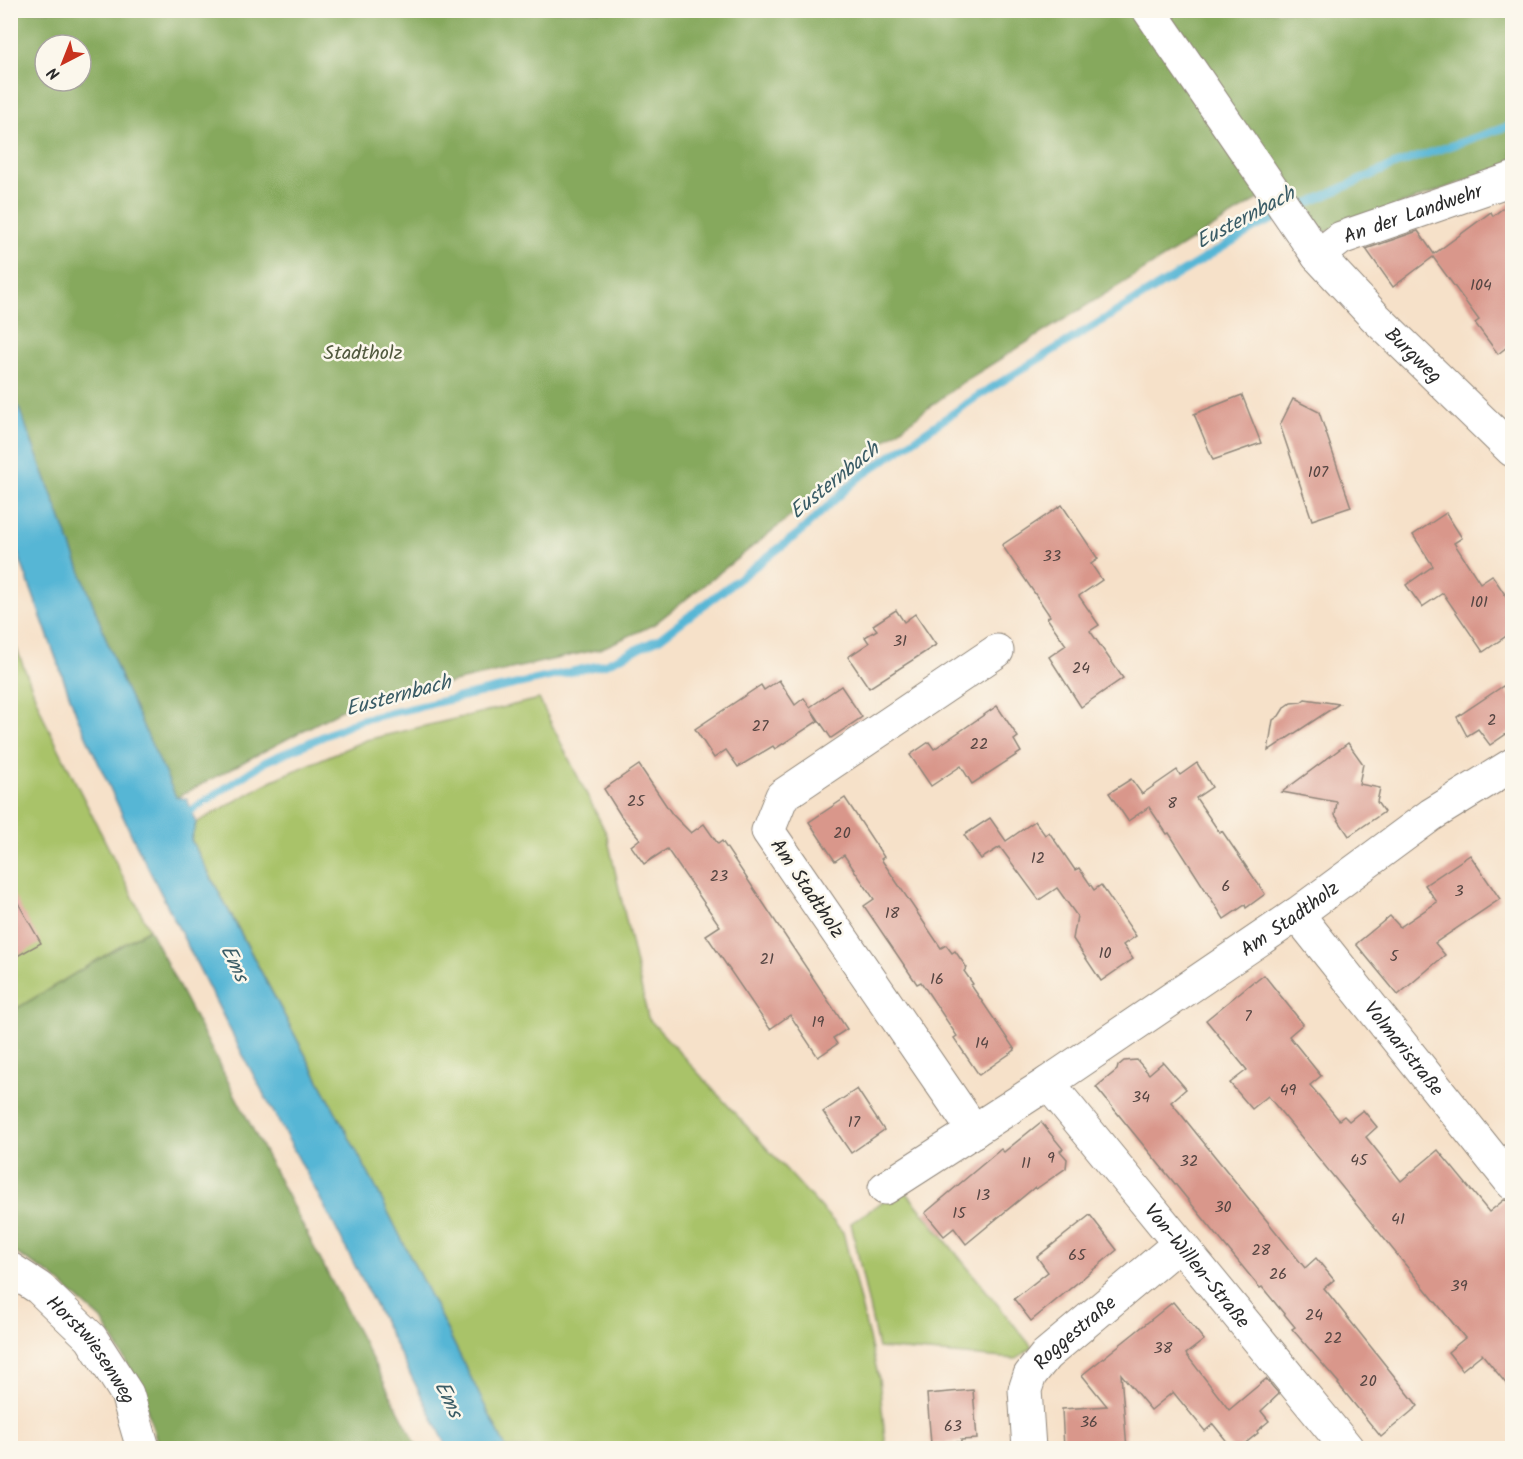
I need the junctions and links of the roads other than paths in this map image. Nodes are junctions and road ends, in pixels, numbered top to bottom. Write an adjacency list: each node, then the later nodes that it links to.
1 (1149, 10): 3 (street, Burgweg)
2 (1512, 179): 3 (street, An der Landwehr)
3 (1310, 245): 4 (street, Burgweg)
4 (1512, 450)
5 (997, 651): 9 (street, Am Stadtholz)
6 (1512, 765): 7 (street, Am Stadtholz)
7 (1297, 914): 8 (street, Am Stadtholz); 10 (street, Volmaristraße)
8 (1048, 1083): 9 (street, Am Stadtholz); 12 (street, Von-Willen-Straße)
9 (974, 1131): 11 (street, Am Stadtholz)
10 (1512, 1183)
11 (885, 1188)
12 (1179, 1244): 15 (street, Roggestraße); 16 (street, Von-Willen-Straße)
13 (10, 1269): 14 (street, Horstwiesenweg)
14 (143, 1449)
15 (1029, 1449)
16 (1347, 1449)

